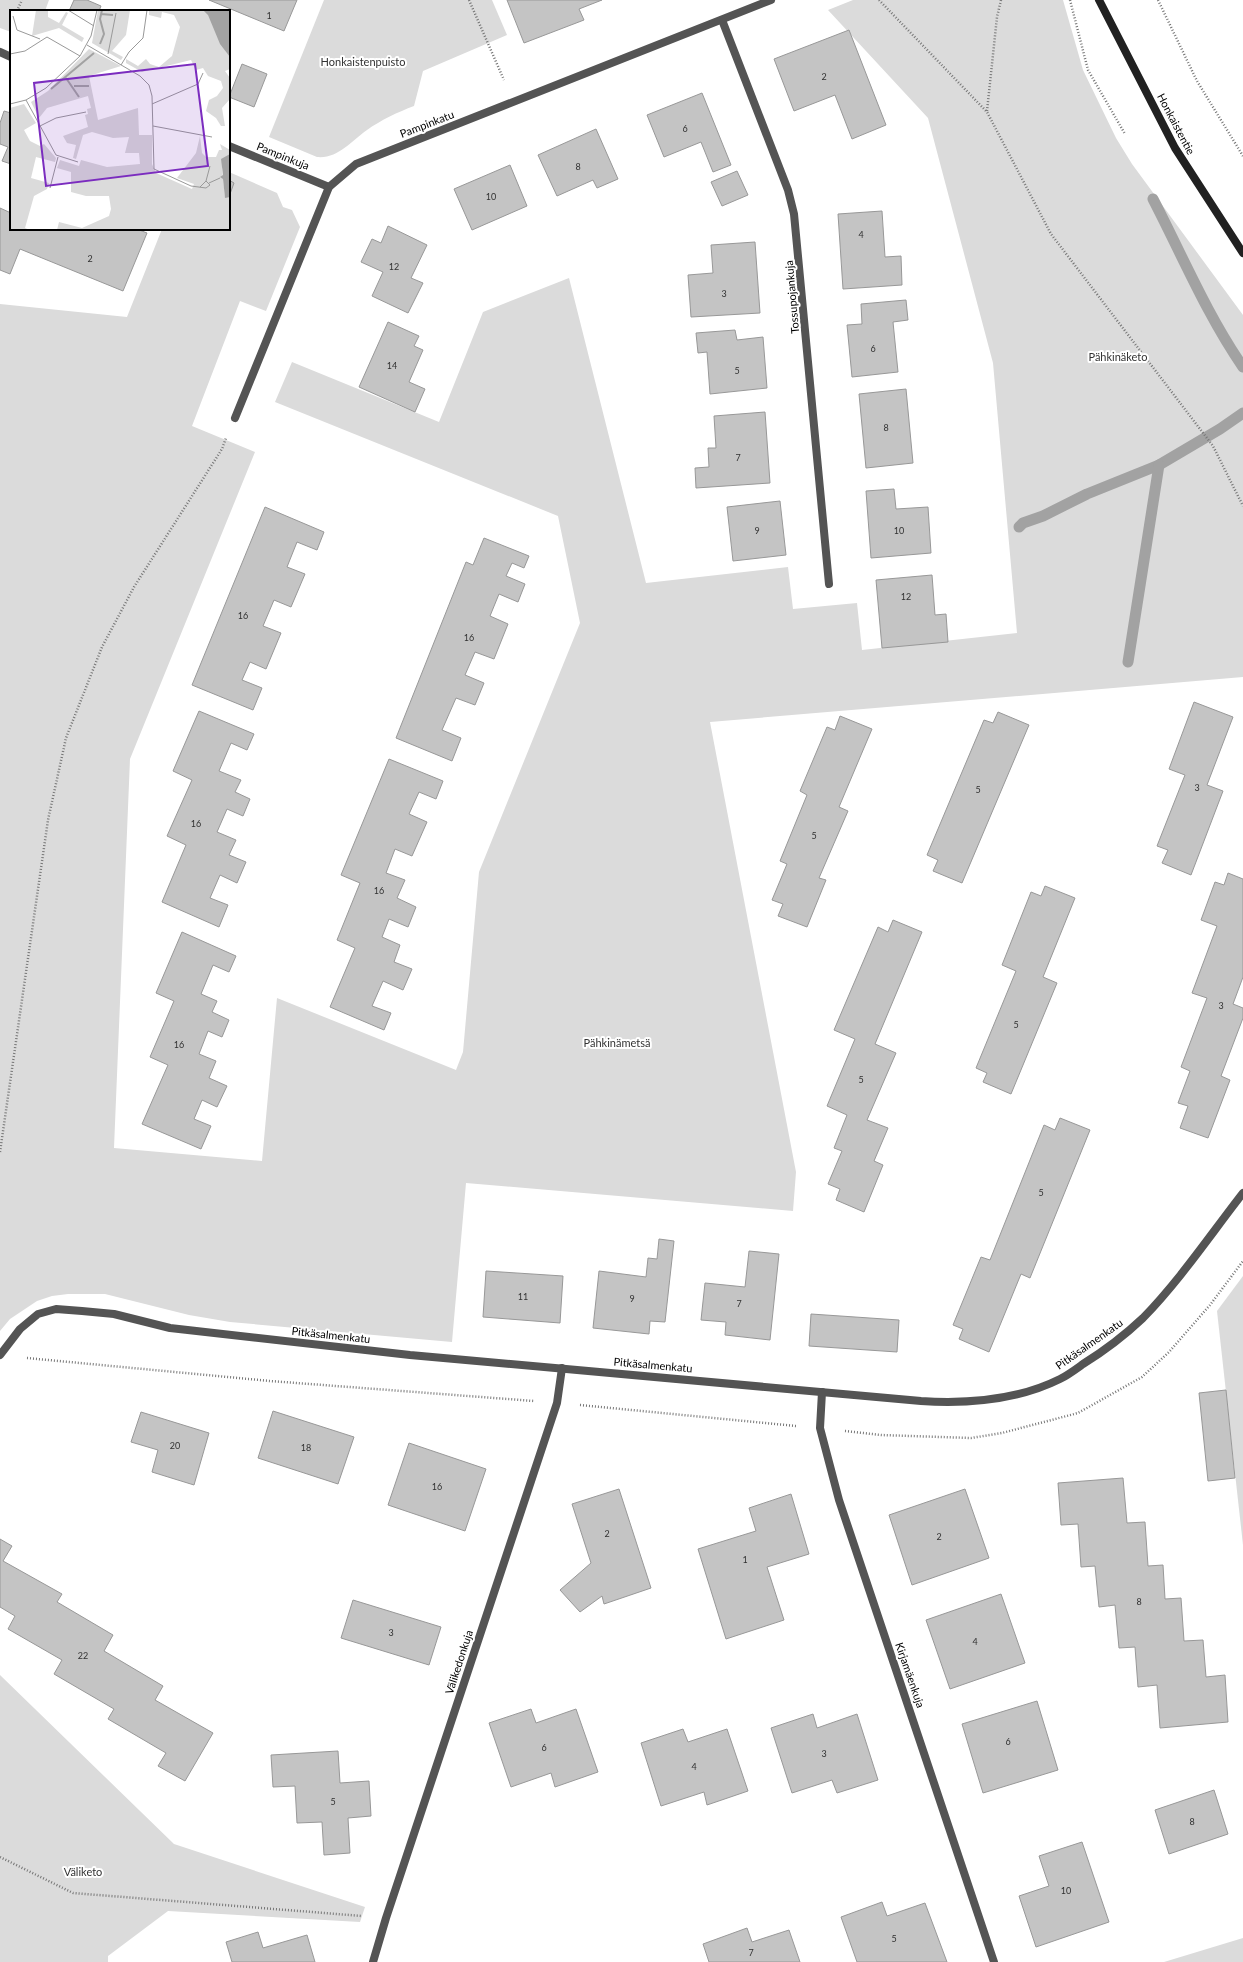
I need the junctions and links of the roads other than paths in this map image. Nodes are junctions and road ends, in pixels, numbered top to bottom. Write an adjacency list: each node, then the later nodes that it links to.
1 (772, 0): 3 (street, Pampinkatu)
2 (1099, 0): 8 (street, Honkaistentie)
3 (722, 20): 7 (street, Pampinkatu); 10 (street, Tossupojankuja)
4 (0, 52): 5 (street)
5 (10, 57)
6 (230, 146): 7 (street, Pampinkuja)
7 (328, 187): 9 (street, Pampinkatu)
8 (1243, 253)
9 (235, 418)
10 (829, 584)
11 (1243, 1193): 14 (street, Pitkäsalmenkatu)
12 (2, 1352): 13 (street, Pitkäsalmenkatu)
13 (562, 1368): 14 (street, Pitkäsalmenkatu); 15 (street, Välikedonkuja)
14 (822, 1392): 16 (street, Kirjamäenkuja)
15 (373, 1962)
16 (994, 1962)

